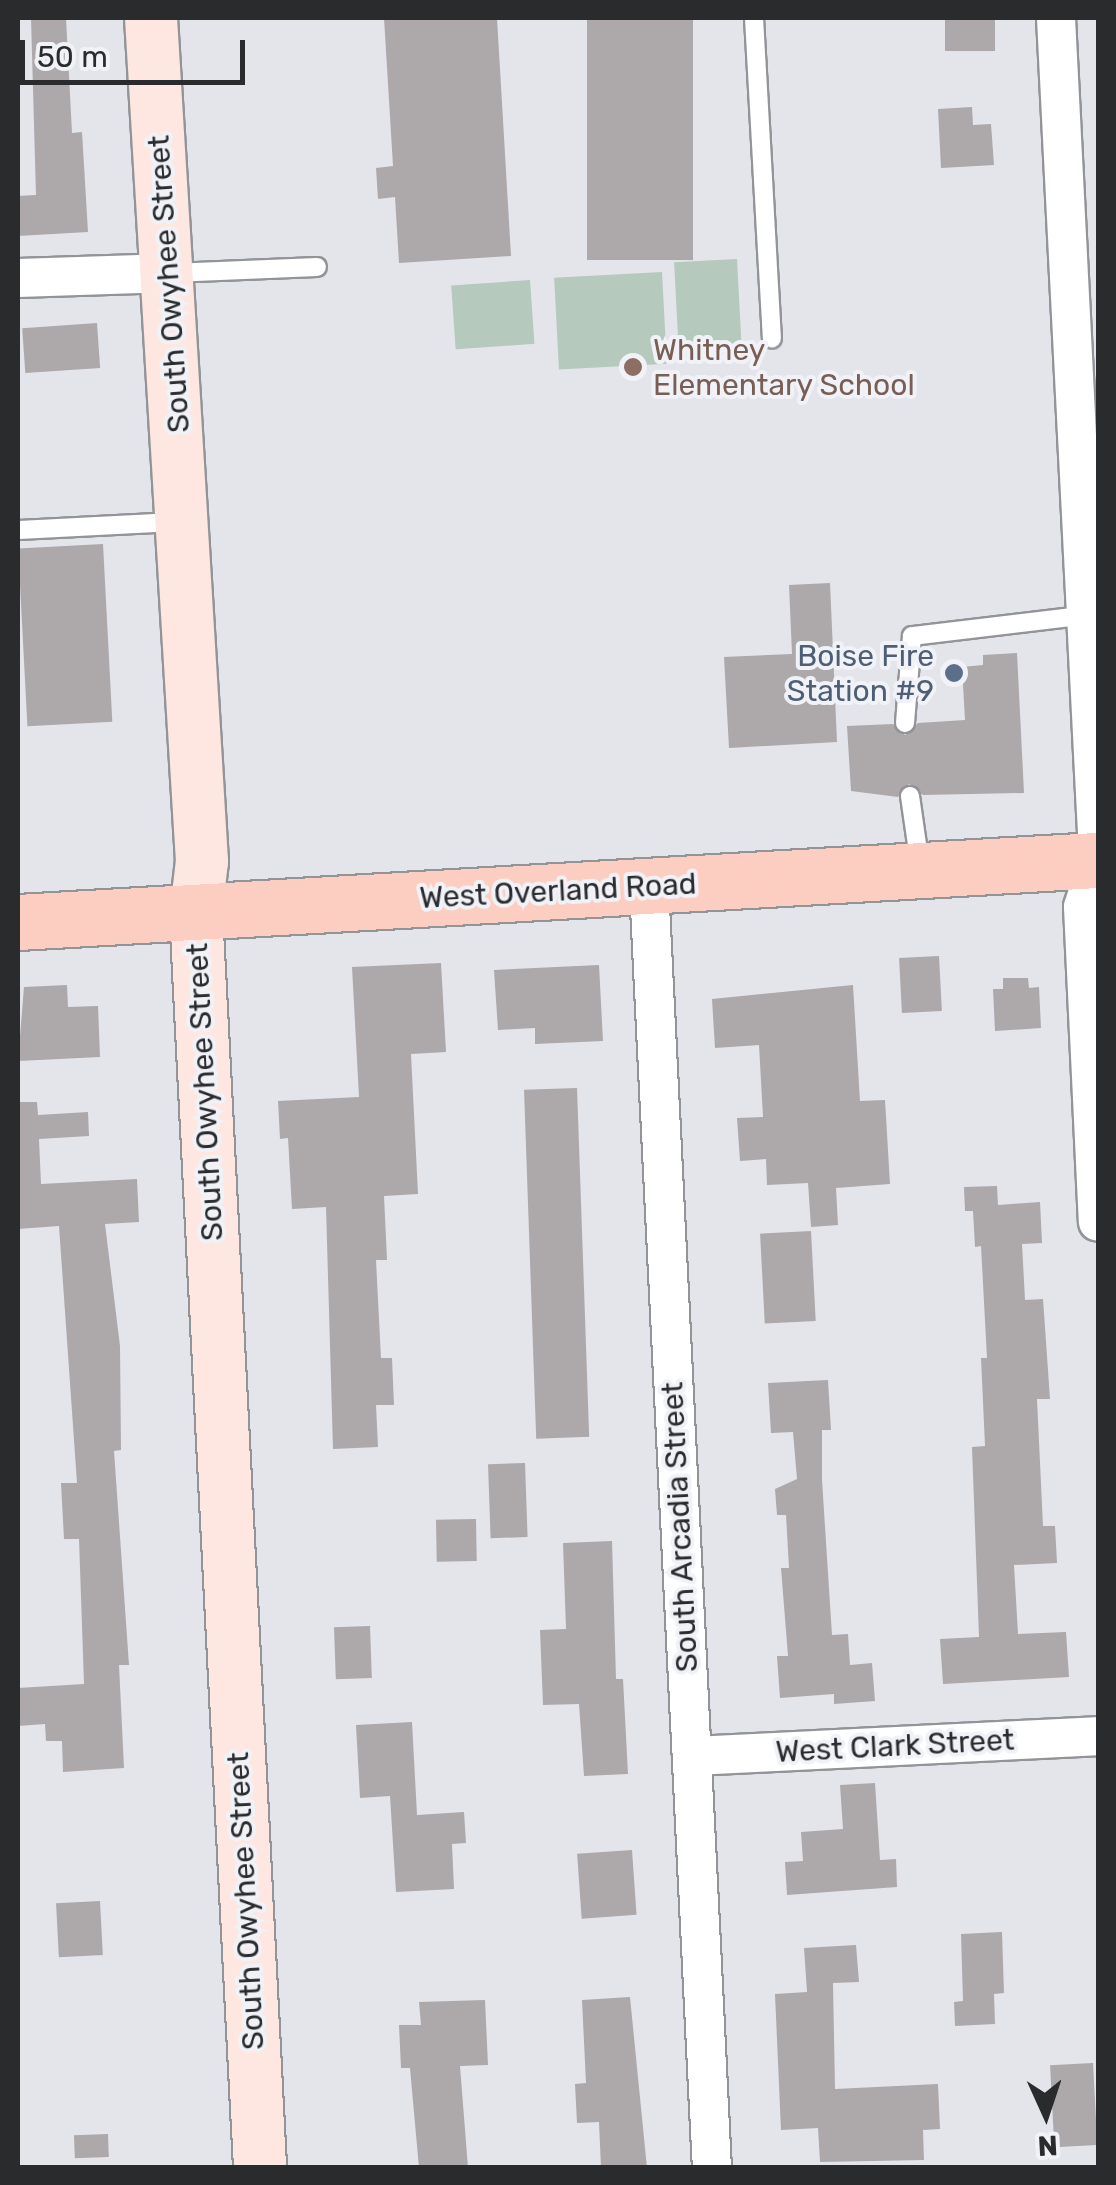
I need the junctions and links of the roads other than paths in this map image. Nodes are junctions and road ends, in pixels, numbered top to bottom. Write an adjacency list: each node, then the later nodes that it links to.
1 (151, 18): 6 (street, South Owyhee Street)
2 (754, 18): 8 (lane)
3 (1056, 18): 4 (street)
4 (1082, 215): 11 (street)
5 (316, 267): 6 (lane)
6 (170, 273): 7 (street); 9 (street, South Owyhee Street)
7 (18, 278)
8 (772, 338)
9 (184, 522): 10 (lane); 18 (street, South Owyhee Street)
10 (18, 530)
11 (1087, 615): 12 (lane); 14 (street)
12 (905, 723)
13 (910, 796): 16 (lane)
14 (1098, 852)
15 (1098, 861): 16 (main road, West Overland Road); 20 (street)
16 (920, 870): 17 (main road, West Overland Road)
17 (649, 886): 18 (main road, West Overland Road); 23 (street, South Arcadia Street)
18 (196, 912): 19 (main road, West Overland Road); 24 (street, South Owyhee Street)
19 (18, 922)
20 (1096, 1110): 21 (street)
21 (1098, 1222)
22 (1098, 1736): 23 (street, West Clark Street)
23 (692, 1756): 25 (street, South Arcadia Street)
24 (260, 2168)
25 (712, 2168)

